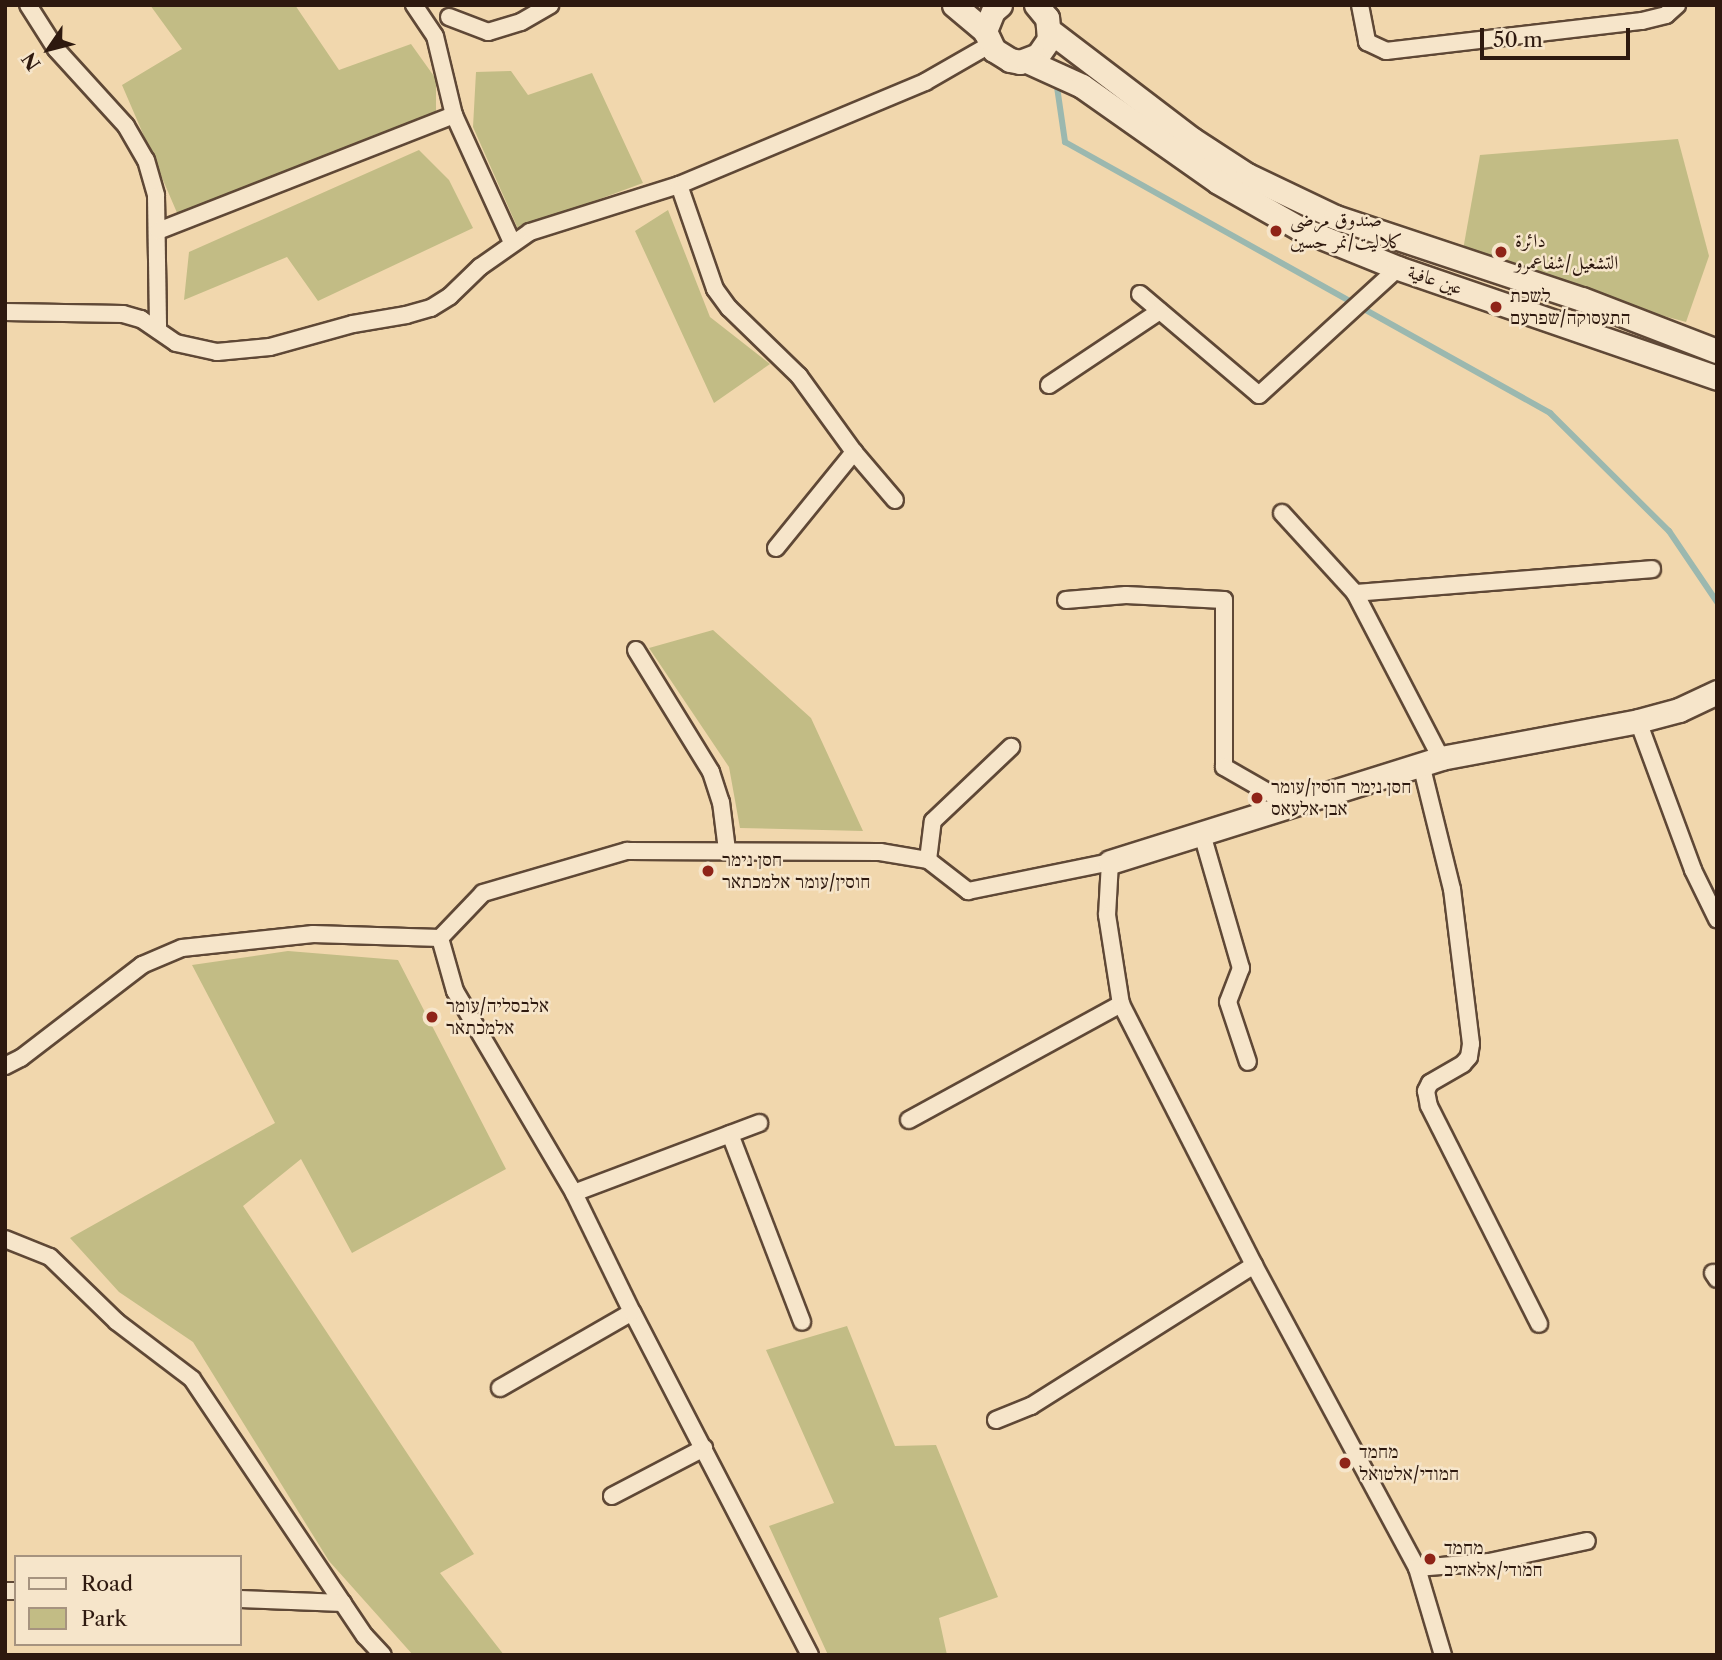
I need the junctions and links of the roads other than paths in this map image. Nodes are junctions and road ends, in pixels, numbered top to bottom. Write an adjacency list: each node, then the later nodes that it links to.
1 (28, 5): 16 (street)
2 (414, 5): 11 (street)
3 (551, 5): 9 (street)
4 (954, 5): 12 (main road)
5 (1000, 5): 12 (main road)
6 (1036, 5): 10 (main road)
7 (1360, 5): 8 (street)
8 (1677, 5)
9 (450, 11): 11 (street)
10 (1049, 31): 13 (main road); 23 (main road, عين عافية)
11 (435, 36): 14 (street)
12 (988, 37): 13 (main road, عين عافية); 15 (street)
13 (1027, 61): 18 (main road, عين عافية)
14 (454, 115): 16 (street); 17 (street)
15 (679, 185): 17 (street); 26 (street)
16 (158, 231): 22 (street)
17 (512, 242): 22 (street)
18 (1398, 268): 20 (street); 24 (main road, عين عافية)
19 (1140, 294): 20 (street)
20 (1160, 311): 25 (street)
21 (5, 312): 22 (street)
22 (158, 330)
23 (1717, 351)
24 (1717, 378)
25 (1049, 385)
26 (855, 452): 27 (street); 29 (street)
27 (895, 500)
28 (1282, 513): 31 (street)
29 (776, 548)
30 (1652, 569): 31 (street)
31 (1355, 593): 37 (street)
32 (1066, 600): 38 (street)
33 (636, 650): 40 (street)
34 (1717, 692): 35 (main road)
35 (1638, 721): 37 (main road); 43 (street)
36 (1011, 747): 41 (street)
37 (1431, 761): 38 (main road); 56 (street)
38 (1292, 806): 39 (main road)
39 (1202, 834): 42 (main road); 46 (street)
40 (727, 850): 41 (street); 44 (street)
41 (928, 860): 42 (street)
42 (1110, 862): 45 (street)
43 (1717, 919)
44 (440, 938): 47 (street); 51 (street)
45 (1121, 1004): 48 (street); 53 (street)
46 (1248, 1062)
47 (5, 1066)
48 (909, 1120)
49 (759, 1123): 50 (street)
50 (730, 1134): 51 (street); 55 (street)
51 (574, 1193): 54 (street)
52 (5, 1239): 64 (street)
53 (1254, 1265): 58 (street); 62 (street)
54 (632, 1312): 57 (street); 59 (street)
55 (802, 1322)
56 (1539, 1324)
57 (500, 1388)
58 (996, 1419)
59 (704, 1448): 60 (street); 66 (street)
60 (612, 1496)
61 (1587, 1541): 62 (street)
62 (1417, 1568): 67 (street)
63 (242, 1599): 64 (street)
64 (343, 1603): 65 (street)
65 (383, 1655)
66 (810, 1655)
67 (1443, 1655)

